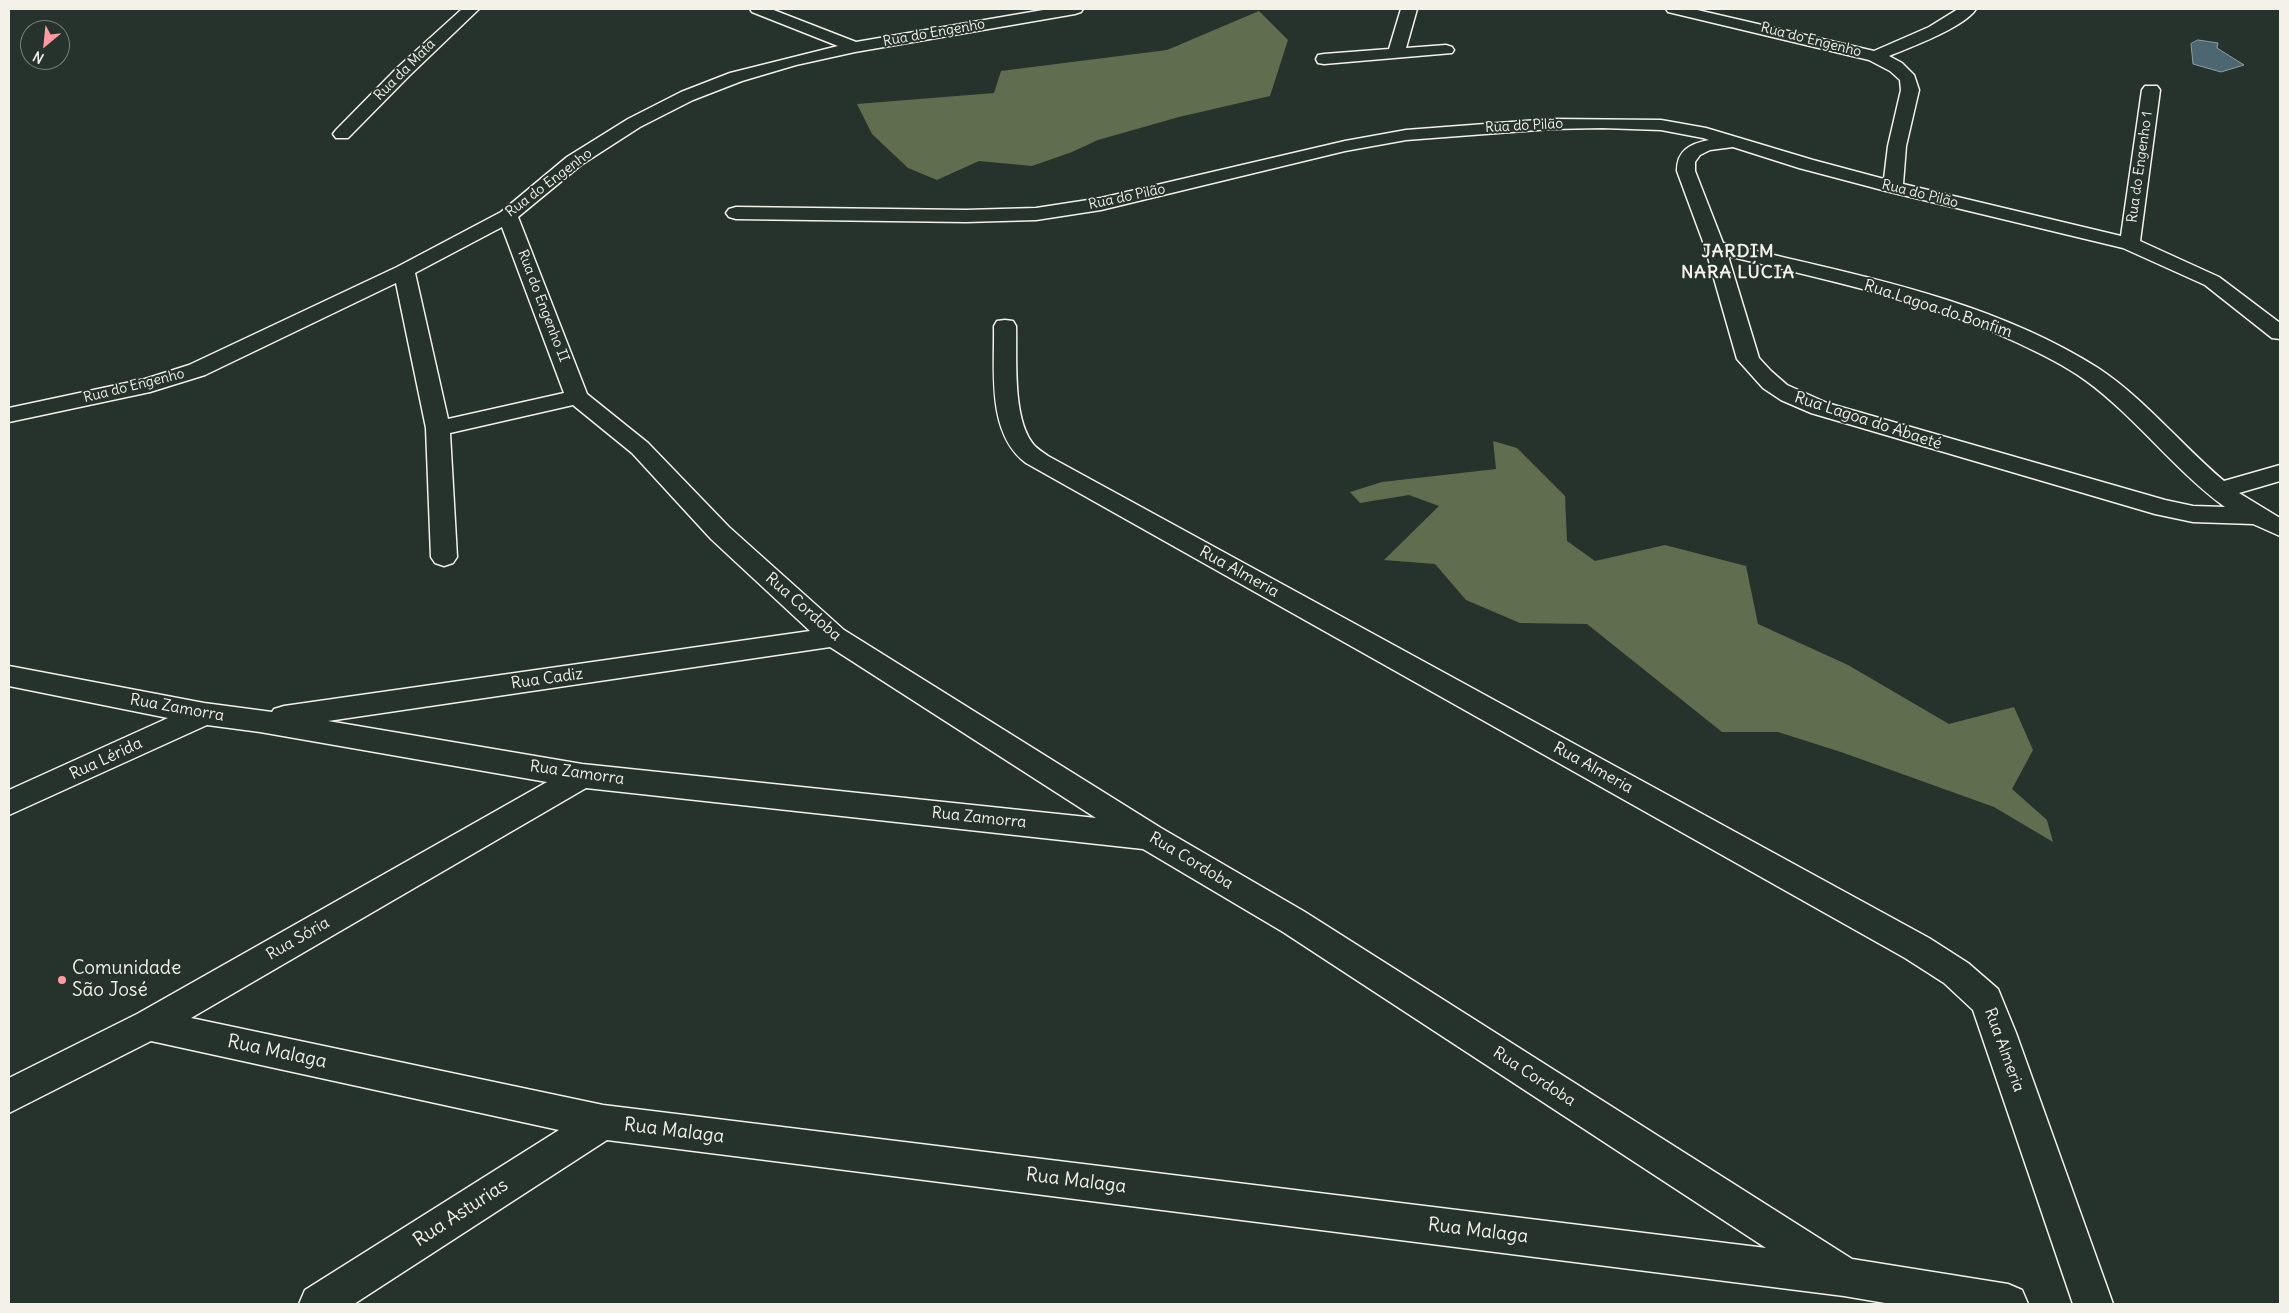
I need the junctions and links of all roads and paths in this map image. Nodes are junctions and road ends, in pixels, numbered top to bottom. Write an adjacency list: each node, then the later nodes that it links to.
1 (471, 9): 13 (street, Rua da Mata)
2 (758, 9): 7 (street)
3 (1075, 9): 7 (street, Rua do Engenho)
4 (1409, 9): 9 (street)
5 (1674, 9): 10 (street, Rua do Engenho)
6 (1968, 9): 10 (street, Rua do Engenho)
7 (855, 46): 17 (street, Rua do Engenho)
8 (1446, 50): 9 (street)
9 (1396, 54): 11 (street)
10 (1875, 56): 15 (street)
11 (1324, 59)
12 (2151, 90): 18 (street, Rua do Engenho 1)
13 (342, 134)
14 (1734, 142): 15 (street, Rua do Pilão); 16 (street, Rua do Pilão); 19 (street, Rua Lagoa do Abaeté)
15 (1893, 188): 18 (street, Rua do Pilão)
16 (736, 213)
17 (508, 216): 20 (street, Rua do Engenho); 23 (street, Rua do Engenho II)
18 (2130, 244): 22 (street, Rua do Pilão)
19 (1715, 247): 27 (street, Rua Lagoa do Bonfim); 28 (street, Rua Lagoa do Abaeté)
20 (404, 271): 24 (street, Rua do Engenho); 25 (street)
21 (1005, 326): 44 (street, Rua Almeria)
22 (2280, 333)
23 (578, 396): 25 (street); 31 (street, Rua Cordoba)
24 (9, 415)
25 (438, 428): 30 (street)
26 (2280, 473): 27 (street)
27 (2219, 491): 28 (street, Rua Lagoa do Bonfim)
28 (2258, 516): 29 (street, Rua Lagoa do Bonfim)
29 (2280, 528)
30 (444, 557)
31 (834, 636): 34 (street, Rua Cadiz); 37 (street, Rua Cordoba)
32 (9, 676): 33 (street, Rua Zamorra)
33 (204, 714): 34 (street, Rua Zamorra); 36 (street, Rua Lérida)
34 (260, 721): 35 (street, Rua Zamorra)
35 (582, 776): 37 (street, Rua Zamorra); 38 (street, Rua Sória)
36 (9, 803)
37 (1150, 837): 41 (street, Rua Cordoba)
38 (149, 1025): 39 (street, Rua Sória); 40 (street, Rua Malaga)
39 (9, 1096)
40 (603, 1122): 41 (street, Rua Malaga); 42 (street, Rua Asturias)
41 (1844, 1277): 43 (street, Rua Malaga)
42 (320, 1304)
43 (2008, 1304)
44 (2093, 1304)

